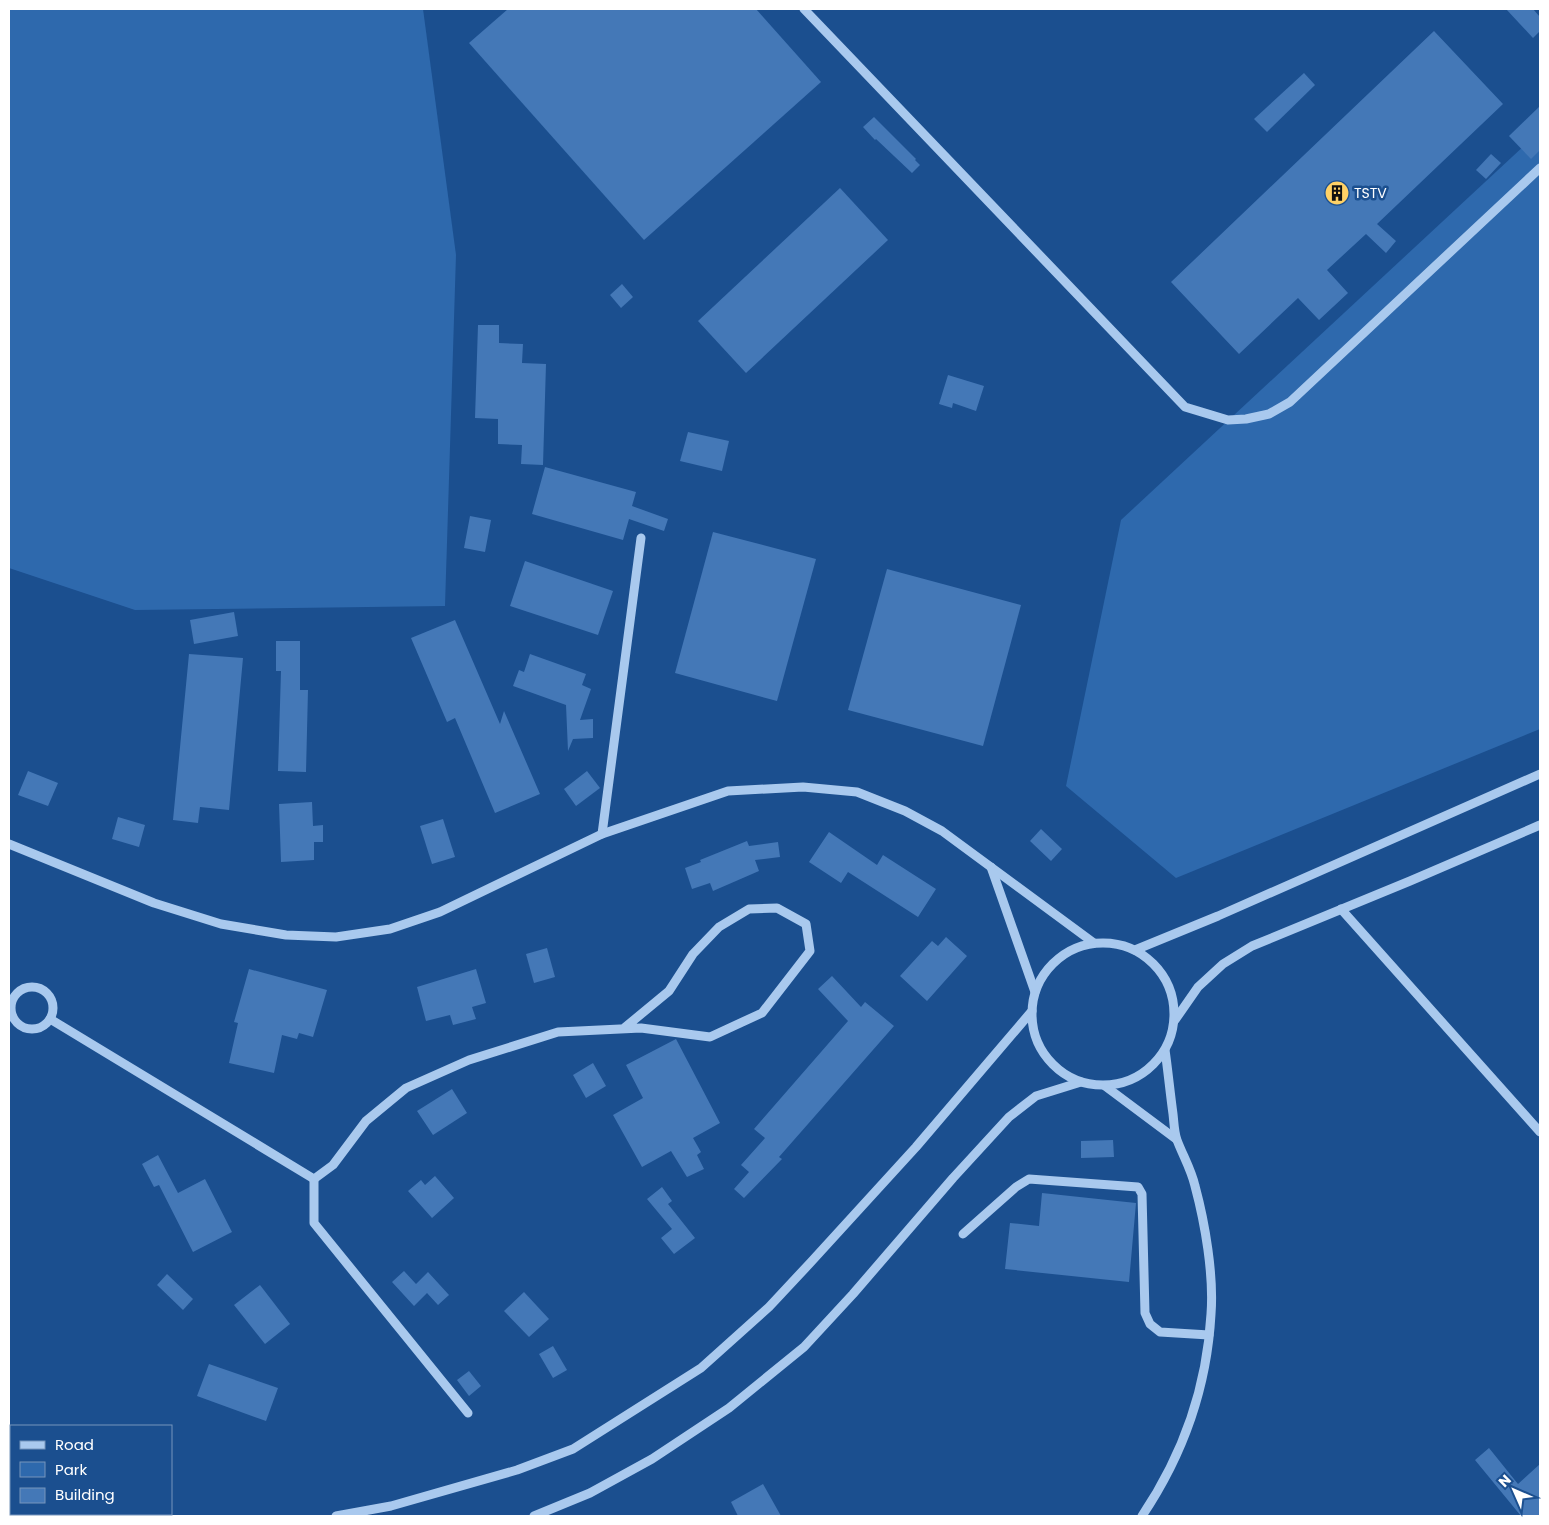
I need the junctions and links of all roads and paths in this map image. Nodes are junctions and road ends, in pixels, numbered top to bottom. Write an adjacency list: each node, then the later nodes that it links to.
1 (804, 9): 2 (street)
2 (1540, 168)
3 (641, 538): 6 (street)
4 (1540, 774): 11 (street)
5 (1540, 825): 9 (street)
6 (602, 834): 7 (street); 8 (street)
7 (9, 844)
8 (991, 867): 10 (street); 13 (street)
9 (1341, 910): 16 (street); 22 (street)
10 (1094, 943): 11 (street); 13 (street)
11 (1135, 950): 16 (street)
12 (13, 992): 15 (street); 17 (street)
13 (1035, 992): 14 (street)
14 (1032, 1011): 20 (street); 30 (street)
15 (50, 1019): 17 (street); 24 (street)
16 (1175, 1020): 19 (street)
17 (11, 1021)
18 (623, 1029): 18 (street); 24 (street)
19 (1165, 1050): 21 (street); 23 (street)
20 (1080, 1082): 21 (street); 31 (street)
21 (1105, 1086): 23 (street)
22 (1540, 1132)
23 (1176, 1139): 26 (street)
24 (314, 1179): 27 (street)
25 (963, 1234): 26 (street)
26 (1209, 1335): 32 (street)
27 (468, 1414)
28 (9, 1515): 29 (street)
29 (14, 1516)
30 (336, 1516)
31 (534, 1516)
32 (1142, 1516)

